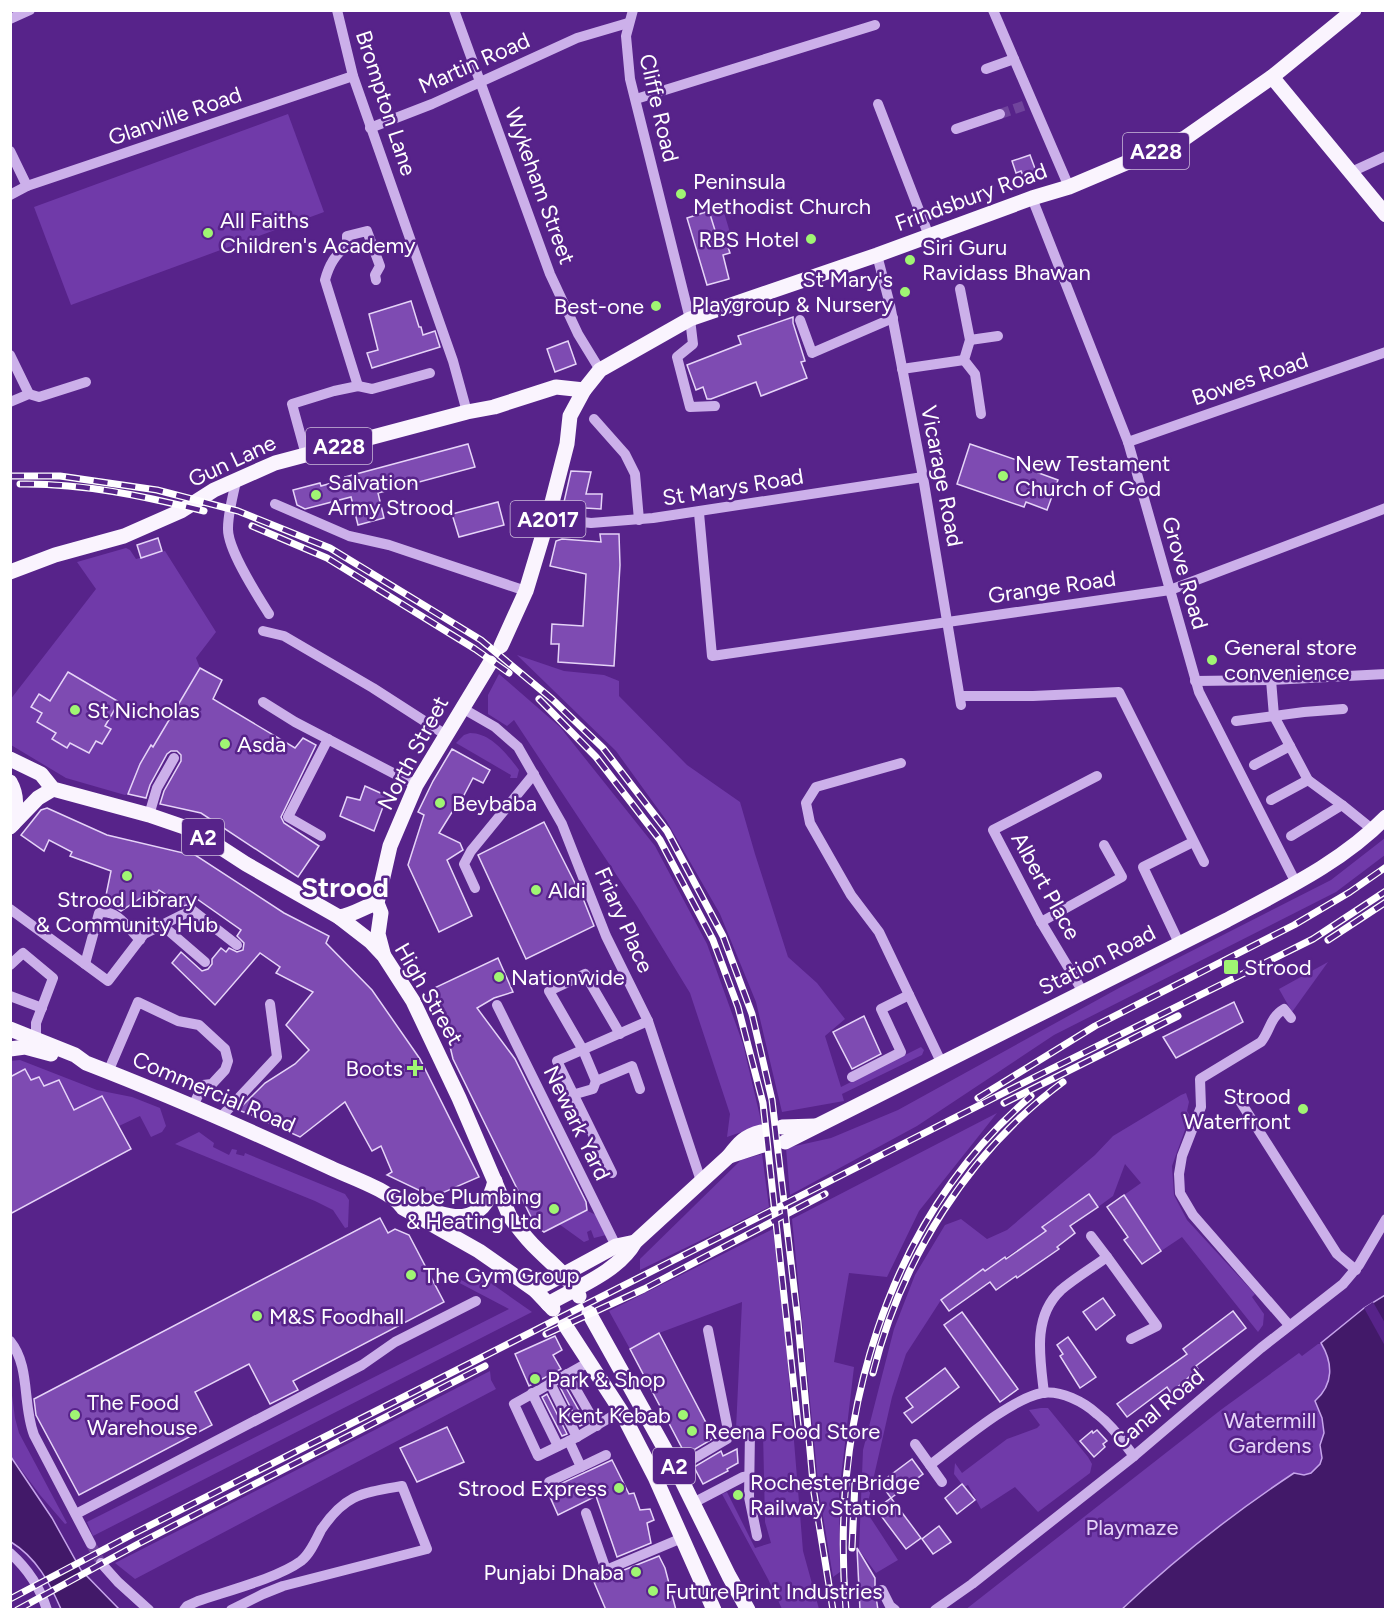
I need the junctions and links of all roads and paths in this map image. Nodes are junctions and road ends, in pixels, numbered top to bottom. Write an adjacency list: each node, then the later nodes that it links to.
1 (30, 10): 7 (street)
2 (337, 10): 12 (street, Brompton Lane)
3 (454, 10): 14 (street, Wykeham Street)
4 (633, 10): 8 (street, Cliffe Road)
5 (993, 10): 10 (street)
6 (1354, 10): 13 (main road, Frindsbury Road / A228)
7 (10, 19)
8 (628, 23): 14 (street, Martin Road); 15 (street, Cliffe Road)
9 (875, 25): 15 (street)
10 (1014, 59): 11 (street); 24 (street)
11 (986, 69)
12 (353, 76): 18 (street, Brompton Lane); 23 (street, Glanville Road)
13 (1272, 77): 22 (main road); 24 (main road, Frindsbury Road / A228)
14 (481, 82): 18 (street, Martin Road); 41 (street, Wykeham Street)
15 (636, 99): 33 (street, Cliffe Road)
16 (878, 104): 28 (street)
17 (1000, 114): 19 (street)
18 (370, 128): 49 (street, Brompton Lane)
19 (956, 129)
20 (10, 151): 23 (street)
21 (1386, 156): 22 (street)
22 (1349, 173): 27 (main road)
23 (27, 186): 25 (street, Glanville Road)
24 (1069, 187): 26 (main road, Frindsbury Road / A228)
25 (10, 195)
26 (1032, 198): 28 (main road, Frindsbury Road / A228); 52 (street, Grove Road)
27 (1386, 215)
28 (929, 236): 29 (main road, Frindsbury Road / A228)
29 (877, 255): 32 (street, Vicarage Road); 33 (main road, Frindsbury Road / A228)
30 (376, 280): 44 (street)
31 (960, 289): 36 (street)
32 (893, 318): 34 (street); 40 (street, Vicarage Road)
33 (690, 319): 41 (main road, Frindsbury Road / A228); 48 (street, Cliffe Road)
34 (800, 321)
35 (998, 336): 36 (street)
36 (970, 340): 39 (street)
37 (1386, 352): 52 (street, Bowes Road)
38 (10, 355): 46 (street)
39 (964, 360): 40 (street); 50 (street)
40 (902, 369): 54 (street, Vicarage Road)
41 (600, 370): 45 (main road, Frindsbury Road / A228)
42 (430, 373): 44 (street)
43 (86, 382): 46 (street)
44 (358, 386): 53 (street)
45 (584, 390): 49 (main road, Gun Lane / A228); 59 (main road, A2017)
46 (29, 394): 47 (street)
47 (10, 402)
48 (715, 406)
49 (467, 412): 53 (main road, Gun Lane / A228)
50 (981, 414)
51 (594, 419): 60 (street)
52 (1128, 442): 62 (street, Grove Road)
53 (306, 455): 55 (main road, Gun Lane / A228)
54 (923, 477): 58 (street, St Marys Road); 65 (street, Vicarage Road)
55 (236, 481): 61 (main road, Gun Lane / A228); 64 (street)
56 (275, 504): 63 (street)
57 (1386, 508): 62 (street, Grange Road)
58 (699, 513): 60 (street, St Marys Road); 65 (street, Grange Road)
59 (548, 518): 60 (street, St Marys Road); 63 (main road, A2017)
60 (639, 520)
61 (10, 572)
62 (1170, 590): 65 (street, Grange Road); 71 (street, Grove Road)
63 (526, 591): 67 (main road, A2017)
64 (269, 614)
65 (949, 622): 100 (street, Vicarage Road)
66 (263, 631): 77 (street)
67 (501, 646)
68 (490, 663): 73 (main road, North Street)
69 (1386, 674): 70 (street)
70 (1271, 680): 71 (street); 75 (street)
71 (1195, 681): 101 (street, Grove Road)
72 (263, 702): 78 (street)
73 (462, 708): 77 (main road, North Street); 84 (street, Friary Place)
74 (1343, 709): 75 (street)
75 (1274, 716): 76 (street); 79 (street)
76 (1236, 721)
77 (446, 735): 88 (main road, North Street)
78 (328, 739): 88 (street); 96 (street)
79 (1290, 746): 83 (street); 86 (street)
80 (174, 758): 92 (street)
81 (10, 759): 89 (main road, High Street / A2)
82 (902, 763): 116 (street)
83 (1254, 765)
84 (534, 774): 102 (street); 122 (street, Friary Place)
85 (1097, 776): 106 (street, Albert Place)
86 (1308, 780): 90 (street); 91 (street)
87 (10, 782): 94 (main road)
88 (416, 785): 103 (main road, North Street)
89 (53, 789): 92 (main road, High Street / A2); 94 (main road)
90 (1271, 800)
91 (1342, 805): 95 (street); 97 (street)
92 (149, 816): 105 (main road, High Street / A2)
93 (1386, 817): 95 (main road, Station Road)
94 (12, 825)
95 (1373, 830): 101 (main road, Station Road)
96 (321, 836)
97 (1291, 836)
98 (1189, 844): 109 (street)
99 (1104, 845): 106 (street)
100 (1204, 862)
101 (1296, 883): 109 (main road, Station Road)
102 (476, 888)
103 (377, 903): 105 (main road); 111 (main road, North Street)
104 (10, 909): 113 (street)
105 (339, 917): 111 (main road, High Street / A2)
106 (1041, 922): 115 (street, Albert Place)
107 (162, 925): 108 (street); 110 (street); 112 (street)
108 (140, 940): 113 (street); 113 (street)
109 (1179, 943): 115 (main road, Station Road)
110 (237, 945)
111 (384, 956): 141 (main road, High Street / A2)
112 (206, 962)
113 (84, 964)
114 (10, 966): 120 (street)
115 (1083, 992): 129 (main road, Station Road)
116 (909, 995): 129 (street); 131 (street)
117 (10, 996): 120 (street)
118 (270, 1004): 137 (street)
119 (498, 1005): 146 (street, Newark Yard)
120 (42, 1008): 125 (street)
121 (1292, 1017): 155 (street)
122 (648, 1021): 124 (street); 142 (street, Friary Place)
123 (10, 1029): 125 (main road, Commercial Road)
124 (620, 1034): 127 (street); 127 (street)
125 (36, 1039): 128 (main road, Commercial Road)
126 (10, 1049): 128 (main road)
127 (583, 1050): 132 (street); 134 (street)
128 (86, 1063): 130 (main road, Commercial Road)
129 (942, 1064): 138 (main road, Station Road)
130 (108, 1072): 136 (main road, Commercial Road); 136 (street)
131 (852, 1077)
132 (596, 1081): 133 (street); 134 (street)
133 (640, 1089)
134 (572, 1095): 140 (street)
135 (1240, 1101): 148 (street)
136 (193, 1106): 137 (main road, Commercial Road)
137 (220, 1118): 143 (main road, Commercial Road)
138 (783, 1134)
139 (762, 1139): 142 (main road)
140 (612, 1173)
141 (495, 1181): 143 (main road, Commercial Road); 149 (main road, High Street / A2)
142 (701, 1181): 146 (main road)
143 (399, 1201): 150 (main road, Commercial Road)
144 (1386, 1219): 148 (street, Canal Road)
145 (1092, 1237): 147 (street)
146 (620, 1252): 149 (main road); 151 (main road)
147 (1107, 1257): 157 (street); 162 (street)
148 (1356, 1270): 155 (street, Canal Road)
149 (564, 1273): 150 (main road); 151 (main road, High Street / A2)
150 (535, 1290): 151 (main road)
151 (577, 1292)
152 (476, 1301): 180 (street)
153 (589, 1313): 174 (main road, A2)
154 (565, 1325): 159 (main road, A2)
155 (1289, 1326): 171 (street, Canal Road)
156 (708, 1330): 174 (street)
157 (1131, 1339)
158 (10, 1341): 180 (street)
159 (589, 1362): 160 (street); 164 (main road, A2)
160 (567, 1374): 161 (street); 165 (street)
161 (550, 1383): 163 (street); 167 (street)
162 (1044, 1393): 171 (street); 172 (street)
163 (532, 1394): 169 (street); 169 (street)
164 (621, 1411): 165 (street); 182 (main road, A2)
165 (597, 1426): 167 (street)
166 (750, 1432): 175 (street)
167 (573, 1439): 169 (street); 173 (street)
168 (915, 1444): 172 (street)
169 (558, 1446)
170 (606, 1455): 173 (street)
171 (1134, 1456): 198 (street, Canal Road)
172 (930, 1465): 177 (street)
173 (581, 1467): 176 (street)
174 (676, 1469): 178 (main road, A2)
175 (750, 1476): 178 (street); 181 (street)
176 (549, 1482)
177 (942, 1482)
178 (693, 1503): 188 (main road, A2)
179 (586, 1513): 186 (street)
180 (76, 1514): 183 (street)
181 (757, 1536)
182 (682, 1538): 186 (street); 195 (main road, A2)
183 (91, 1544)
184 (10, 1554): 191 (street)
185 (101, 1563): 192 (street)
186 (606, 1570): 187 (street)
187 (594, 1575)
188 (736, 1588): 196 (main road, A2); 197 (main road, A2)
189 (882, 1590): 190 (street)
190 (894, 1609)
191 (47, 1610)
192 (149, 1610)
193 (184, 1610): 194 (street)
194 (231, 1610)
195 (714, 1610)
196 (738, 1610)
197 (748, 1610)
198 (934, 1610)

